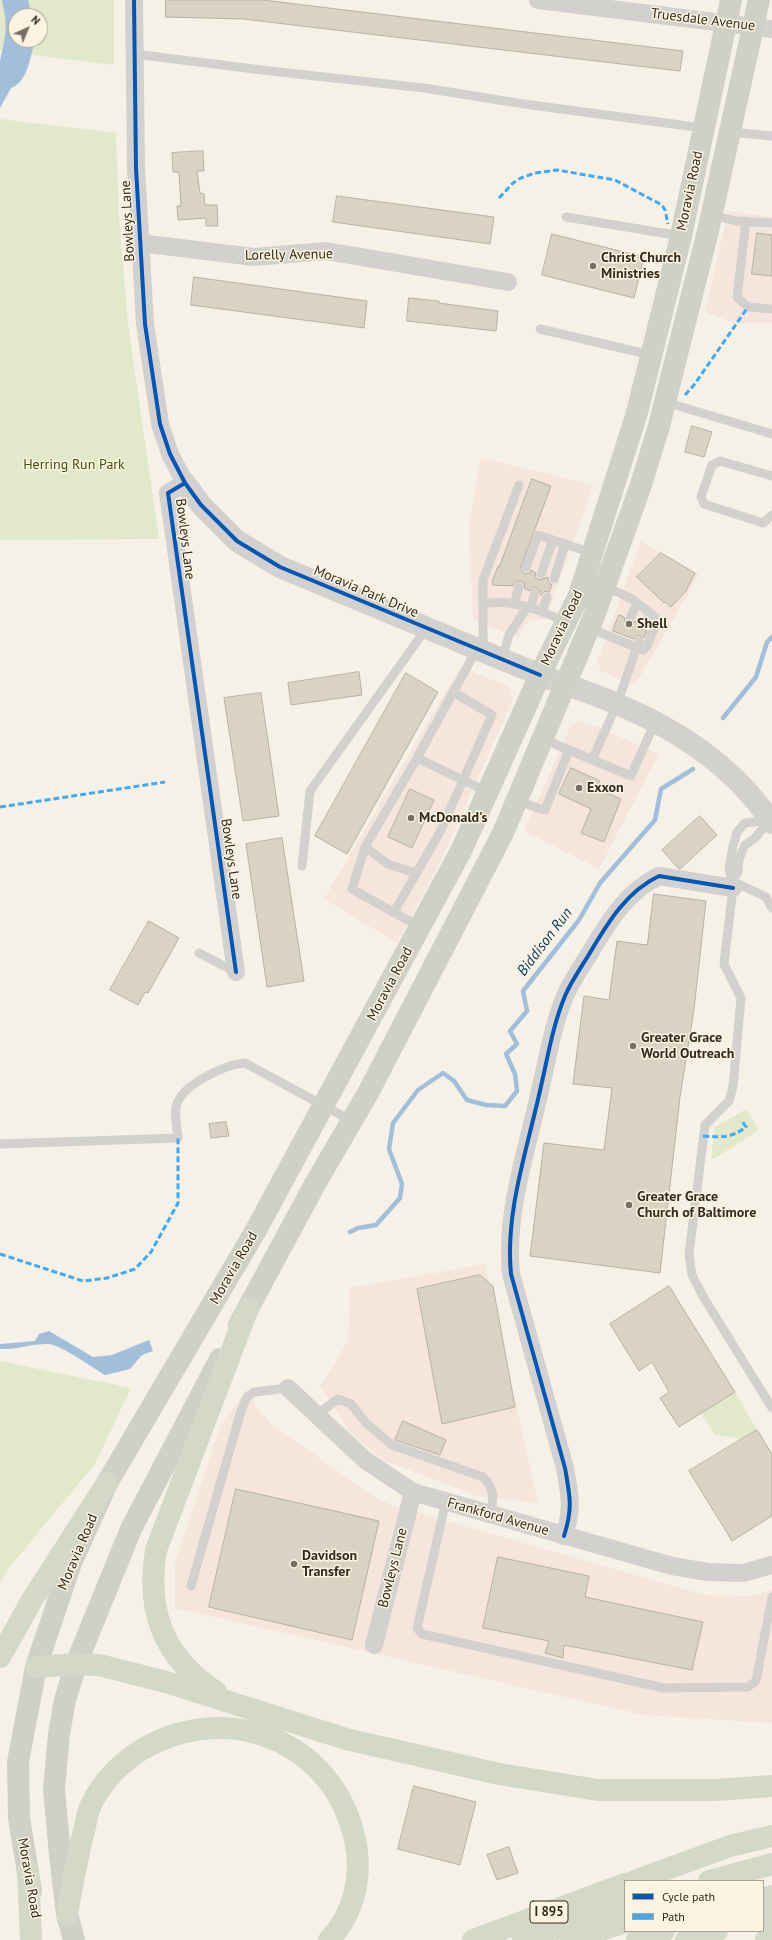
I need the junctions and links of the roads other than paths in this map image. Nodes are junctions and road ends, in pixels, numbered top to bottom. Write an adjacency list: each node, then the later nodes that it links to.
1 (134, 0): 7 (street, Bowleys Lane)
2 (543, 0): 5 (street, Truesdale Avenue)
3 (731, 0): 5 (main road, Moravia Road)
4 (758, 0): 6 (main road, Moravia Road)
5 (726, 23): 6 (street, Truesdale Avenue); 8 (main road, Moravia Road)
6 (763, 28): 9 (main road, Moravia Road)
7 (134, 54): 8 (lane); 16 (street, Bowleys Lane)
8 (704, 128): 15 (main road, Moravia Road)
9 (730, 132): 10 (lane); 11 (main road, Moravia Road)
10 (772, 136)
11 (712, 215): 13 (lane); 21 (main road, Moravia Road)
12 (566, 218): 15 (lane)
13 (746, 222): 14 (lane); 18 (lane)
14 (772, 224)
15 (681, 236): 20 (main road, Moravia Road)
16 (140, 243): 17 (street, Lorelly Avenue); 24 (street, Bowleys Lane)
17 (508, 282)
18 (772, 309)
19 (540, 330): 20 (lane)
20 (651, 355): 29 (main road, Moravia Road)
21 (665, 402): 22 (lane); 33 (main road, Moravia Road)
22 (772, 434)
23 (772, 476): 26 (lane)
24 (185, 483): 47 (street, Moravia Park Drive); 71 (street, Bowleys Lane)
25 (519, 485): 38 (lane)
26 (772, 515)
27 (553, 540): 28 (lane); 30 (lane); 31 (lane)
28 (565, 544): 29 (lane); 32 (lane)
29 (592, 553): 44 (main road, Moravia Road)
30 (526, 568)
31 (541, 574)
32 (554, 579)
33 (605, 586): 37 (lane); 46 (main road, Moravia Road)
34 (519, 587): 39 (lane)
35 (535, 593): 40 (lane)
36 (547, 597): 41 (lane)
37 (637, 603): 42 (lane); 43 (lane)
38 (483, 604): 39 (lane); 49 (lane)
39 (514, 604): 40 (lane)
40 (528, 607): 41 (lane); 49 (lane)
41 (542, 612): 44 (lane)
42 (650, 613): 45 (lane); 48 (lane)
43 (630, 619)
44 (566, 622): 50 (main road, Moravia Road)
45 (645, 625)
46 (589, 628): 48 (lane); 51 (main road, Moravia Road)
47 (426, 629): 49 (street, Moravia Park Drive); 64 (lane)
48 (638, 644): 53 (lane)
49 (488, 654): 50 (street, Moravia Park Drive); 52 (lane)
50 (540, 675): 51 (street, Moravia Park Drive); 60 (main road, Moravia Road)
51 (566, 686): 53 (street, Moravia Park Drive); 55 (main road, Moravia Road)
52 (453, 692): 57 (lane); 59 (lane)
53 (617, 704): 54 (street, Moravia Park Drive); 58 (lane)
54 (655, 722): 58 (lane); 62 (street, Moravia Park Drive)
55 (543, 739): 56 (lane); 61 (main road, Moravia Road)
56 (569, 750): 58 (lane); 61 (lane)
57 (418, 758): 59 (lane); 63 (lane)
58 (592, 760)
59 (463, 779): 60 (lane); 65 (lane)
60 (488, 792): 69 (main road, Moravia Road)
61 (517, 801): 73 (main road, Moravia Road)
62 (771, 821): 66 (lane); 66 (lane)
63 (366, 847): 65 (lane); 68 (lane)
64 (302, 866)
65 (416, 873): 68 (lane)
66 (733, 884): 67 (lane); 77 (lane); 83 (street)
67 (772, 908)
68 (394, 912): 69 (lane)
69 (420, 927): 72 (main road, Moravia Road)
70 (199, 953): 71 (lane)
71 (236, 972)
72 (324, 1105): 73 (lane); 74 (lane); 79 (main road, Moravia Road)
73 (352, 1121): 75 (main road, Moravia Road)
74 (0, 1144)
75 (248, 1308): 89 (main road, Moravia Road); 91 (highway)
76 (288, 1388): 78 (street, Frankford Avenue); 85 (lane)
77 (772, 1408)
78 (316, 1415): 80 (street, Frankford Avenue); 82 (lane)
79 (107, 1483): 88 (highway); 90 (main road, Moravia Road)
80 (413, 1492): 81 (street, Frankford Avenue); 87 (street, Bowleys Lane)
81 (446, 1501): 82 (street, Frankford Avenue); 86 (lane)
82 (491, 1515): 83 (street, Frankford Avenue)
83 (564, 1536): 84 (street, Frankford Avenue)
84 (772, 1566)
85 (191, 1586)
86 (772, 1597)
87 (374, 1645)
88 (0, 1657)
89 (76, 1664): 90 (highway); 91 (highway); 100 (main road, Moravia Road)
90 (36, 1667): 95 (main road, Moravia Road)
91 (237, 1705): 92 (highway)
92 (772, 1786)
93 (772, 1836): 96 (highway)
94 (772, 1864): 97 (highway)
95 (28, 1871): 105 (highway); 106 (main road, Moravia Road)
96 (637, 1880)
97 (713, 1880)
98 (624, 1884): 109 (highway, I 895)
99 (624, 1906): 110 (highway)
100 (67, 1914): 107 (main road, Moravia Road); 108 (highway)
101 (624, 1922): 111 (highway)
102 (661, 1932): 112 (highway)
103 (714, 1932): 113 (highway)
104 (772, 1938): 114 (highway)
105 (31, 1940)
106 (41, 1940)
107 (74, 1940)
108 (328, 1940)
109 (473, 1940)
110 (523, 1940)
111 (571, 1940)
112 (637, 1940)
113 (686, 1940)
114 (766, 1940)

